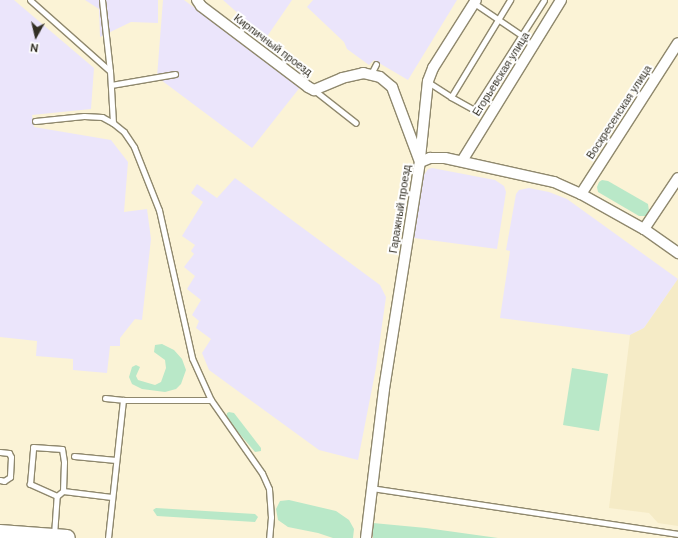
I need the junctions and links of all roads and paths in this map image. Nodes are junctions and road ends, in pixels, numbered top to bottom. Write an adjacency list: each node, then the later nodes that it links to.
1 (30, 0): 12 (lane)
2 (102, 0): 12 (lane)
3 (510, 0): 8 (lane)
4 (544, 0): 9 (lane)
5 (560, 0): 22 (street, Егорьевская улица)
6 (475, 2): 8 (lane); 15 (street)
7 (199, 3): 17 (street, Кирпичный проезд)
8 (498, 19): 9 (lane); 18 (lane)
9 (521, 35): 18 (lane)
10 (678, 43): 25 (street, Воскресенская улица)
11 (376, 64): 14 (lane)
12 (110, 71): 16 (lane)
13 (175, 74): 16 (lane)
14 (372, 74): 17 (street, Кирпичный проезд); 23 (street)
15 (428, 81): 18 (lane); 23 (street)
16 (111, 85): 20 (lane)
17 (314, 90): 21 (lane)
18 (451, 97)
19 (35, 121): 20 (lane)
20 (114, 123): 30 (lane)
21 (356, 123)
22 (462, 161): 23 (street, Гаражный проезд); 25 (street, Гаражный проезд)
23 (420, 162): 35 (street, Гаражный проезд)
24 (678, 178): 26 (street)
25 (581, 194): 26 (street, Гаражный проезд)
26 (644, 229): 27 (street, Гаражный проезд)
27 (678, 253)
28 (105, 398): 29 (lane)
29 (123, 400): 30 (lane); 33 (lane)
30 (211, 400): 43 (lane)
31 (0, 452): 34 (lane)
32 (74, 456): 33 (lane)
33 (116, 460): 38 (lane)
34 (0, 480)
35 (371, 488): 40 (lane); 44 (street, Гаражный проезд)
36 (63, 491): 37 (lane); 37 (lane); 38 (lane)
37 (57, 496): 41 (lane)
38 (112, 497): 42 (lane)
39 (0, 533): 41 (highway)
40 (678, 534)
41 (60, 538)
42 (108, 538)
43 (269, 538)
44 (366, 538)

